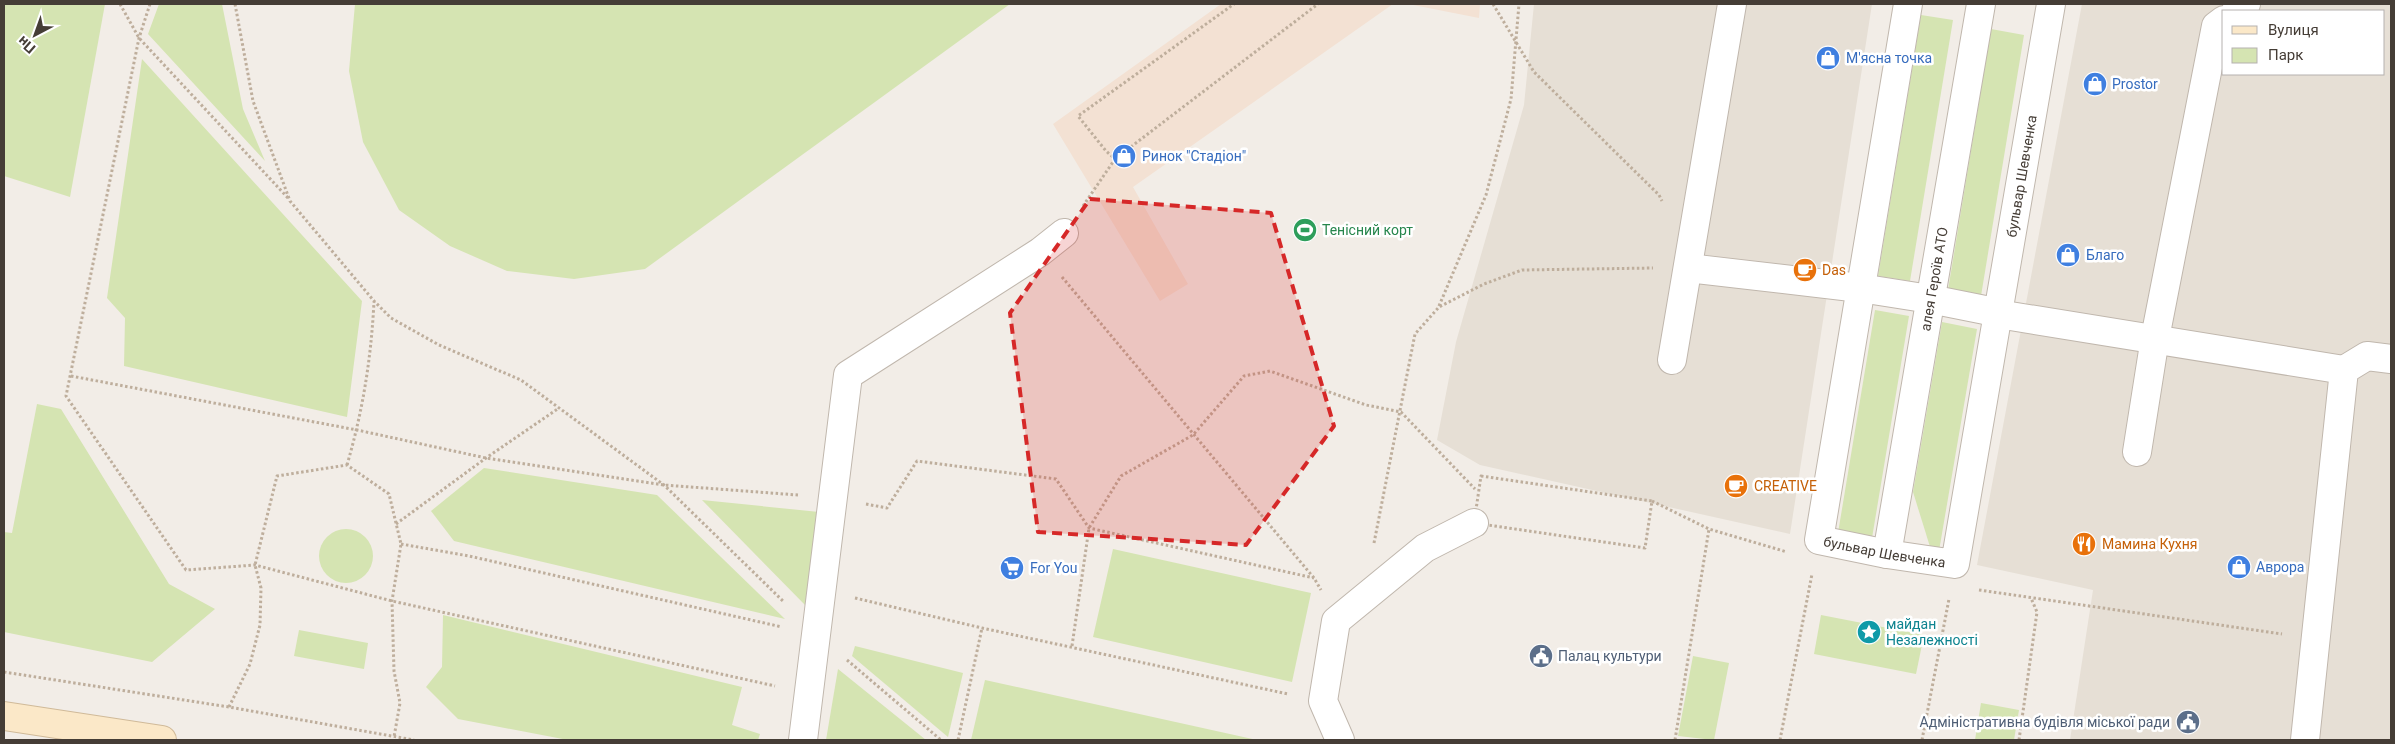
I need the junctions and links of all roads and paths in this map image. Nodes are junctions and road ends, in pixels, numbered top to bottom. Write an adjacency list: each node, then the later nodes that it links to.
1 (120, 4): 13 (path)
2 (150, 4): 13 (path)
3 (235, 4): 16 (path)
4 (1234, 4): 15 (path)
5 (1318, 4): 15 (path)
6 (1493, 4): 14 (path)
7 (1520, 4): 14 (path)
8 (1732, 4): 20 (street)
9 (1908, 4): 21 (street, бульвар Шевченка)
10 (1980, 4): 22 (street, алея Героїв АТО)
11 (2051, 4): 25 (street, бульвар Шевченка)
12 (2222, 22): 26 (street)
13 (139, 38): 16 (path); 30 (path)
14 (1515, 40): 17 (path); 24 (path)
15 (1115, 159): 18 (path)
16 (290, 201): 23 (path)
17 (1663, 204)
18 (1064, 233): 19 (street)
19 (1040, 252): 34 (path); 40 (street)
20 (1688, 268): 21 (street); 24 (path); 28 (street)
21 (1860, 288): 22 (street); 45 (street, бульвар Шевченка)
22 (1930, 299): 25 (street); 47 (street, алея Героїв АТО)
23 (374, 301): 31 (path); 33 (path)
24 (1439, 307): 32 (path)
25 (1998, 314): 26 (street); 48 (street, бульвар Шевченка)
26 (2156, 338): 29 (street); 35 (street)
27 (2391, 359): 29 (street)
28 (1672, 360)
29 (2344, 370): 75 (street)
30 (71, 376): 33 (path); 49 (path)
31 (559, 408): 36 (path); 38 (path)
32 (1401, 412): 34 (path); 39 (path); 53 (path)
33 (357, 430): 36 (path); 37 (path)
34 (1193, 435): 43 (path); 50 (path)
35 (2137, 452)
36 (486, 458): 38 (path); 42 (path)
37 (347, 465): 42 (path); 49 (path)
38 (664, 485): 40 (path); 57 (path)
39 (1478, 493): 41 (path); 41 (path)
40 (834, 497): 43 (path); 51 (street)
41 (1474, 523): 53 (street)
42 (396, 524): 46 (path)
43 (1089, 528): 50 (path); 58 (path)
44 (1708, 529): 71 (path)
45 (1819, 540): 47 (street, бульвар Шевченка); 72 (path)
46 (401, 544): 54 (path); 57 (path)
47 (1886, 554): 48 (street, бульвар Шевченка)
48 (1955, 564): 73 (path)
49 (255, 565): 54 (path); 62 (path)
50 (1314, 578): 55 (path)
51 (823, 590): 56 (path); 57 (street)
52 (2031, 597): 74 (path)
53 (1362, 600): 55 (street)
54 (392, 601): 60 (path); 64 (path)
55 (1336, 620): 61 (street)
56 (982, 628): 58 (path); 69 (path)
57 (817, 635): 60 (street); 68 (path)
58 (1072, 646): 61 (path)
59 (4, 672): 62 (path)
60 (810, 694): 67 (street)
61 (1323, 702): 70 (street)
62 (229, 707): 64 (path)
63 (4, 716): 65 (street)
64 (394, 737): 66 (path)
65 (162, 740)
66 (414, 740)
67 (803, 740)
68 (941, 740)
69 (958, 740)
70 (1340, 740)
71 (1675, 740)
72 (1780, 740)
73 (1922, 740)
74 (2018, 740)
75 (2305, 740)

